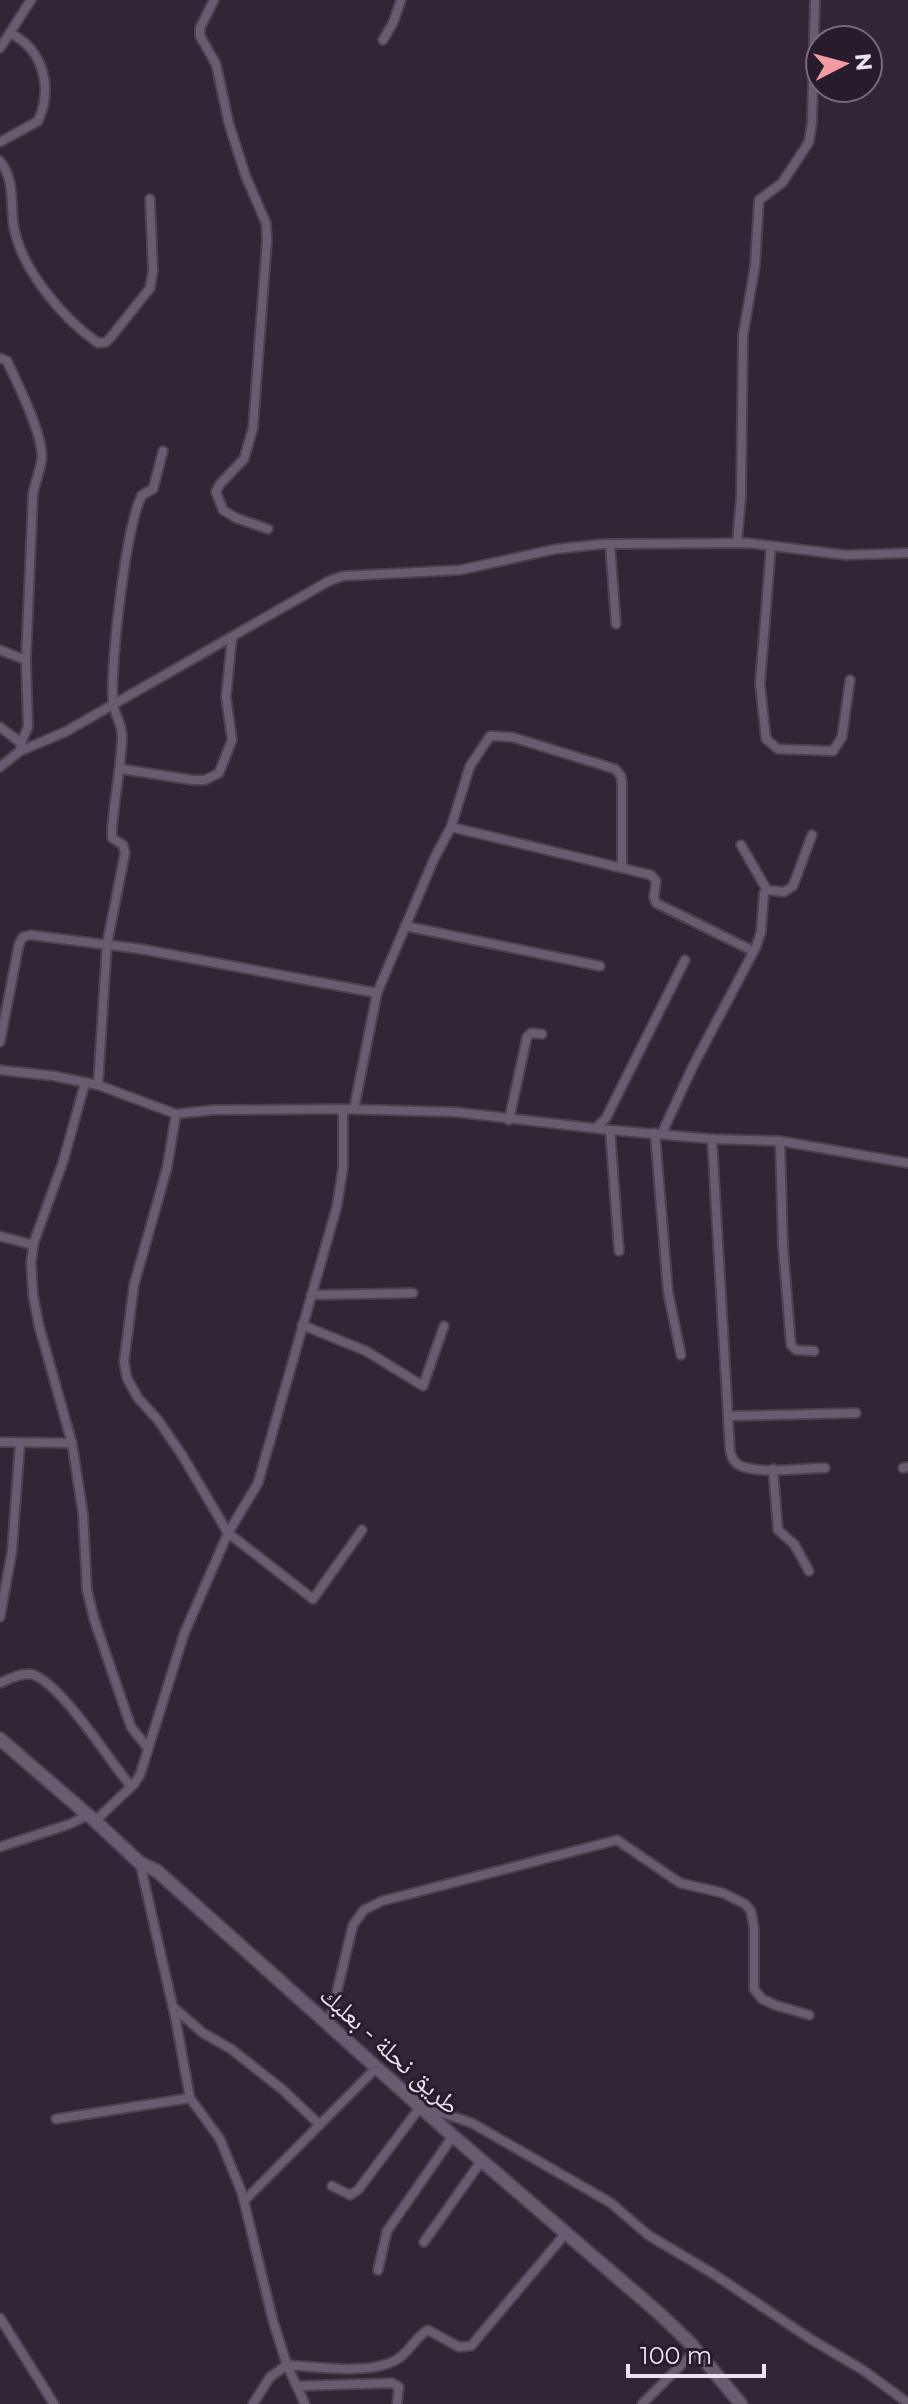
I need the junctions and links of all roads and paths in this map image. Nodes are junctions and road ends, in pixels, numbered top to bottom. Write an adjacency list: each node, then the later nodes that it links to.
1 (31, 0): 5 (street)
2 (214, 0): 13 (street)
3 (401, 0): 6 (street)
4 (815, 0): 14 (street)
5 (10, 33): 7 (street); 8 (street)
6 (383, 40)
7 (0, 48)
8 (1, 140)
9 (0, 161): 10 (street)
10 (150, 199)
11 (0, 358): 21 (street)
12 (163, 451): 23 (street)
13 (268, 529)
14 (737, 543): 15 (street); 16 (street)
15 (610, 544): 18 (street); 19 (street)
16 (771, 546): 17 (street); 22 (street)
17 (908, 553)
18 (616, 624)
19 (232, 638): 23 (street); 27 (street)
20 (0, 650): 21 (street)
21 (26, 660): 25 (street)
22 (850, 680)
23 (113, 706): 25 (street); 27 (street)
24 (0, 727): 25 (street)
25 (20, 747): 26 (street)
26 (0, 767)
27 (121, 769): 34 (street)
28 (451, 827): 31 (street); 31 (street); 33 (street)
29 (812, 835): 32 (street)
30 (741, 845): 32 (street)
31 (622, 867): 35 (street)
32 (767, 890): 35 (street)
33 (405, 926): 37 (street); 38 (street)
34 (107, 944): 38 (street); 40 (street); 43 (street)
35 (753, 951): 50 (street)
36 (685, 960): 48 (street)
37 (600, 966)
38 (377, 993): 45 (street)
39 (542, 1034): 47 (street)
40 (0, 1042)
41 (0, 1070): 42 (street)
42 (85, 1083): 43 (street); 55 (street)
43 (98, 1085): 46 (street)
44 (343, 1109): 45 (street); 46 (street); 58 (street)
45 (354, 1109): 47 (street)
46 (176, 1114): 71 (street)
47 (509, 1120): 48 (street)
48 (596, 1128): 49 (street)
49 (610, 1130): 50 (street); 56 (street)
50 (658, 1133): 51 (street); 62 (street)
51 (712, 1139): 52 (street); 64 (street)
52 (780, 1141): 53 (street); 61 (street)
53 (908, 1163)
54 (0, 1236): 55 (street)
55 (33, 1245): 67 (street)
56 (619, 1251)
57 (413, 1293): 58 (street)
58 (311, 1295): 59 (street)
59 (302, 1325): 60 (street); 71 (street)
60 (444, 1326)
61 (814, 1351)
62 (681, 1355)
63 (856, 1413): 64 (street)
64 (730, 1416): 69 (street)
65 (0, 1442): 66 (street)
66 (20, 1443): 67 (street); 73 (street)
67 (72, 1443): 76 (street)
68 (825, 1468): 69 (street)
69 (773, 1469): 72 (street)
70 (362, 1530): 71 (street)
71 (228, 1533): 76 (street)
72 (809, 1571)
73 (0, 1617)
74 (0, 1683): 77 (street)
75 (0, 1739): 78 (street, طريق نحلة - بعلبك)
76 (147, 1747): 77 (street)
77 (130, 1785): 78 (street)
78 (92, 1818): 79 (street); 80 (street, طريق نحلة - بعلبك)
79 (0, 1847)
80 (140, 1863): 81 (street); 83 (street, طريق نحلة - بعلبك)
81 (172, 2006): 85 (street); 88 (street)
82 (809, 2015): 83 (street)
83 (329, 2024): 84 (street, طريق نحلة - بعلبك)
84 (377, 2067): 86 (street, طريق نحلة - بعلبك); 88 (street)
85 (190, 2098): 87 (street); 92 (street)
86 (421, 2106): 89 (street, طريق نحلة - بعلبك); 91 (street); 102 (street)
87 (56, 2119)
88 (320, 2125): 92 (street)
89 (453, 2136): 90 (street, طريق نحلة - بعلبك); 95 (street)
90 (484, 2162): 93 (street, طريق نحلة - بعلبك); 94 (street)
91 (332, 2186)
92 (244, 2201): 98 (street)
93 (566, 2233): 97 (street, طريق نحلة - بعلبك); 99 (street)
94 (424, 2242)
95 (378, 2270)
96 (0, 2318): 103 (street)
97 (696, 2350): 107 (street); 108 (street, طريق نحلة - بعلبك)
98 (287, 2365): 99 (street); 101 (street); 104 (street)
99 (375, 2366): 100 (street)
100 (376, 2383): 101 (street); 106 (street)
101 (297, 2386): 105 (street)
102 (908, 2403)
103 (54, 2404)
104 (253, 2404)
105 (305, 2404)
106 (397, 2404)
107 (642, 2404)
108 (741, 2404)

